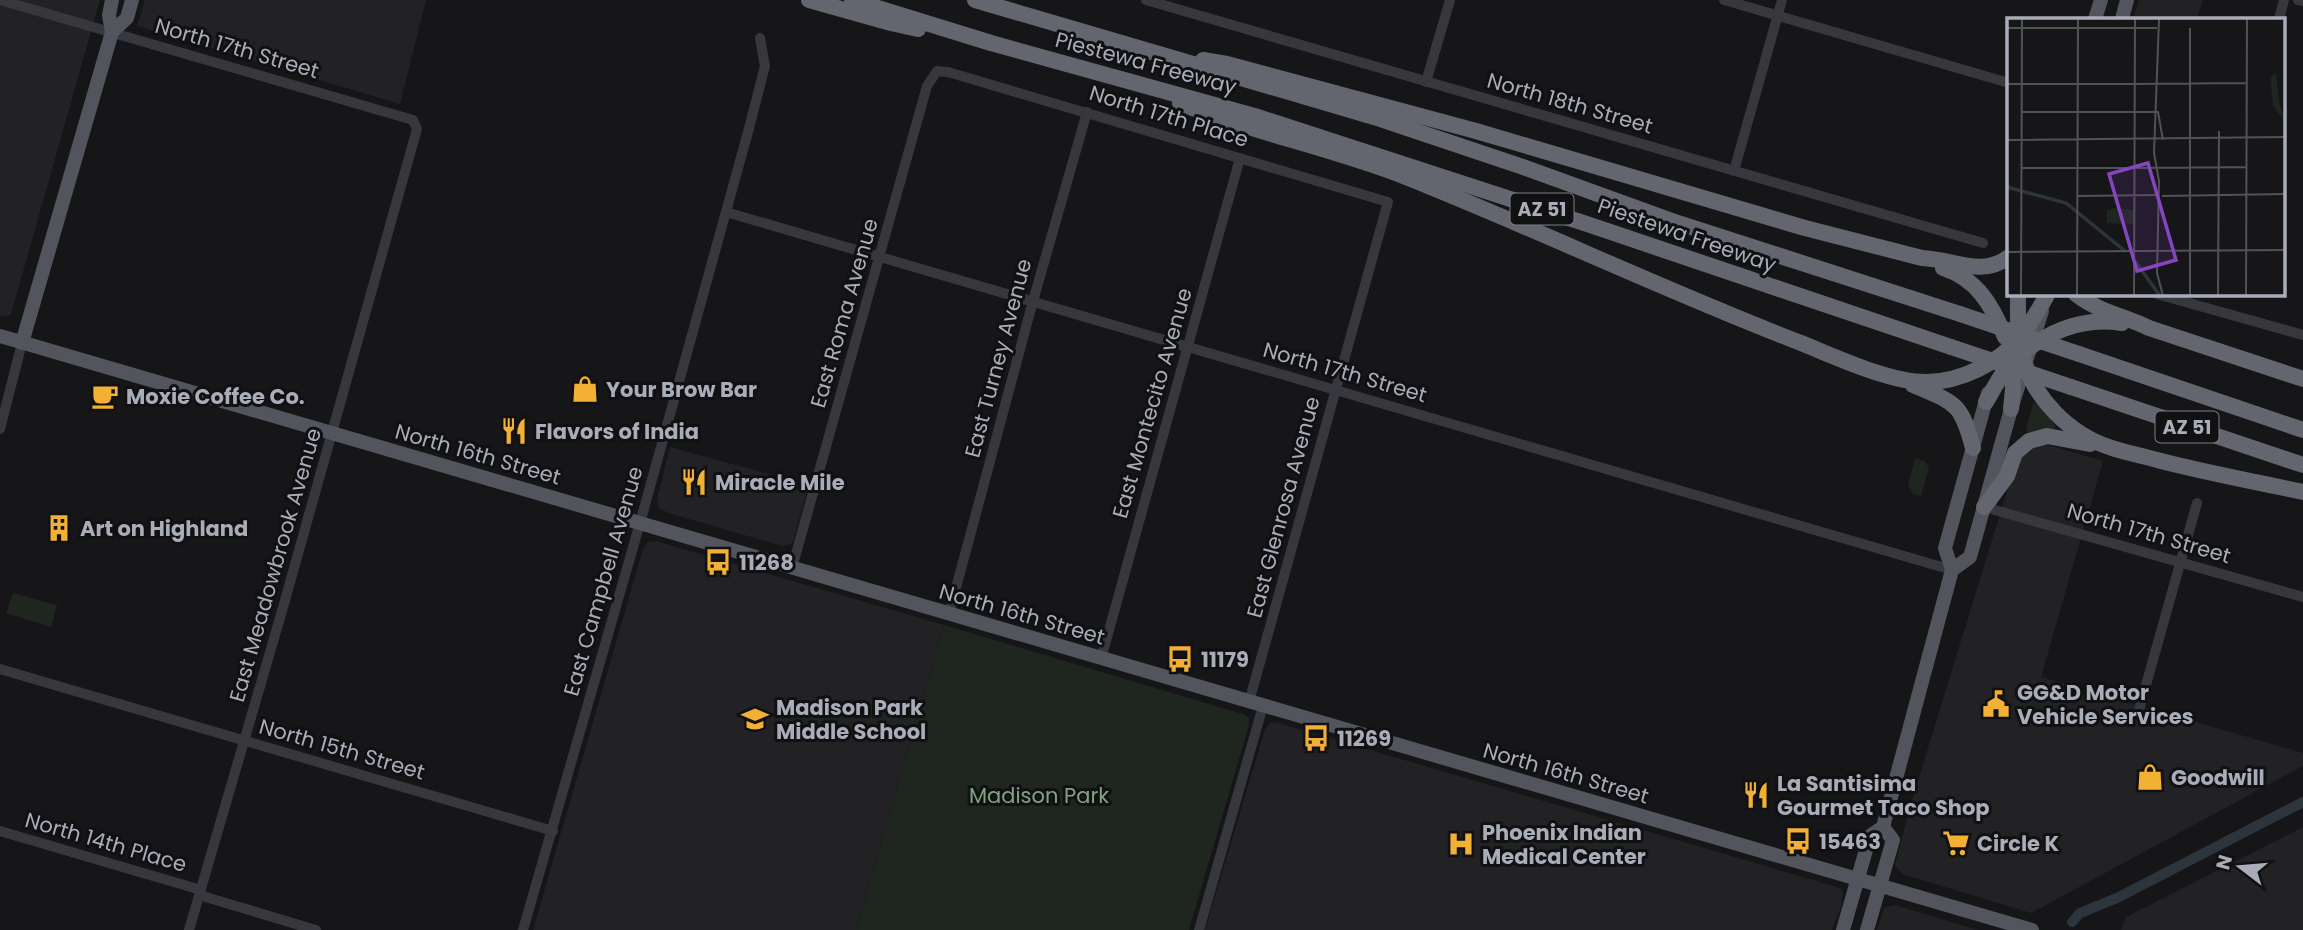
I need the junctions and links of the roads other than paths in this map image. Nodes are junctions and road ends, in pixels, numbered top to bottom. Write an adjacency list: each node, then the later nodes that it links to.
1 (0, 0): 20 (street, North 17th Street)
2 (113, 0): 20 (main road)
3 (132, 0): 20 (main road)
4 (808, 0): 22 (highway)
5 (852, 0): 22 (highway, Piestewa Freeway / AZ 51)
6 (975, 0): 15 (highway, Piestewa Freeway / AZ 51)
7 (984, 0): 15 (highway)
8 (1146, 0): 26 (street, North 18th Street)
9 (1450, 0): 26 (street)
10 (1724, 0): 16 (street)
11 (1782, 0): 16 (street)
12 (2101, 0): 17 (main road)
13 (2127, 0): 18 (main road)
14 (2284, 0): 19 (street)
15 (1003, 8): 23 (highway, Piestewa Freeway / AZ 51)
16 (1778, 15): 27 (street); 31 (street)
17 (2095, 18)
18 (2122, 18)
19 (2279, 18)
20 (112, 32): 29 (street, North 17th Street); 47 (main road)
21 (760, 38): 33 (street, East Campbell Avenue)
22 (991, 43): 25 (highway, Piestewa Freeway / AZ 51)
23 (1142, 48): 36 (highway); 56 (highway, Piestewa Freeway / AZ 51, bridge)
24 (937, 71): 28 (street, North 17th Place); 35 (street, East Roma Avenue)
25 (1129, 82): 50 (highway); 60 (highway, Piestewa Freeway / AZ 51, bridge)
26 (1426, 82): 31 (street, North 18th Street)
27 (2007, 82)
28 (1087, 112): 30 (street, North 17th Place); 43 (street, East Turney Avenue)
29 (417, 128): 57 (street, East Meadowbrook Avenue)
30 (1240, 158): 32 (street, North 17th Place); 48 (street, East Montecito Avenue)
31 (1734, 170): 34 (street, North 18th Street)
32 (1388, 202): 52 (street, East Glenrosa Avenue)
33 (726, 212): 35 (street, North 17th Street); 64 (street, East Campbell Avenue)
34 (1983, 243)
35 (880, 256): 43 (street, North 17th Street); 66 (street, East Roma Avenue)
36 (1922, 258): 37 (highway); 49 (highway)
37 (2007, 258)
38 (2017, 296): 49 (highway)
39 (2046, 296): 49 (highway)
40 (2079, 296): 44 (highway)
41 (2172, 296): 42 (street)
42 (2202, 300): 45 (street)
43 (1033, 301): 48 (street, North 17th Street); 69 (street, East Turney Avenue)
44 (2149, 328): 49 (highway); 51 (highway)
45 (2303, 335)
46 (0, 337): 47 (main road, North 16th Street)
47 (22, 343): 55 (street); 57 (main road, North 16th Street)
48 (1188, 347): 52 (street, North 17th Street); 70 (street, East Montecito Avenue)
49 (2015, 351): 50 (highway); 53 (highway); 54 (highway); 58 (highway)
50 (1898, 378): 59 (highway)
51 (2303, 379)
52 (1335, 390): 67 (street, North 17th Street); 72 (street, East Glenrosa Avenue)
53 (1986, 402): 59 (main road)
54 (2011, 409): 63 (main road)
55 (0, 429)
56 (2303, 430)
57 (332, 433): 64 (main road, North 16th Street); 74 (street, East Meadowbrook Avenue)
58 (2107, 447): 61 (highway); 63 (highway)
59 (1973, 448): 67 (main road)
60 (2303, 465)
61 (2303, 492)
62 (2197, 503): 65 (street)
63 (1984, 507): 65 (street, North 17th Street); 67 (main road)
64 (640, 523): 66 (main road, North 16th Street); 77 (street, East Campbell Avenue)
65 (2180, 562): 68 (street, North 17th Street); 73 (street)
66 (792, 568): 69 (main road, North 16th Street)
67 (1952, 570): 75 (main road)
68 (2303, 597)
69 (949, 614): 70 (main road, North 16th Street)
70 (1101, 659): 72 (main road, North 16th Street)
71 (0, 669): 74 (street, North 15th Street)
72 (1256, 704): 78 (main road, North 16th Street); 84 (street, East Glenrosa Avenue)
73 (2139, 710)
74 (245, 740): 77 (street, North 15th Street); 80 (street, East Meadowbrook Avenue)
75 (1883, 827): 78 (main road); 79 (main road)
76 (0, 831): 80 (street, North 14th Place)
77 (553, 831): 83 (street, East Campbell Avenue)
78 (1857, 880): 79 (main road, North 16th Street); 85 (main road)
79 (1880, 887): 86 (main road); 87 (main road, North 16th Street)
80 (200, 892): 81 (street, East Meadowbrook Avenue); 82 (street, North 14th Place)
81 (189, 930)
82 (316, 930)
83 (523, 930)
84 (1199, 930)
85 (1843, 930)
86 (1867, 930)
87 (2031, 930)

